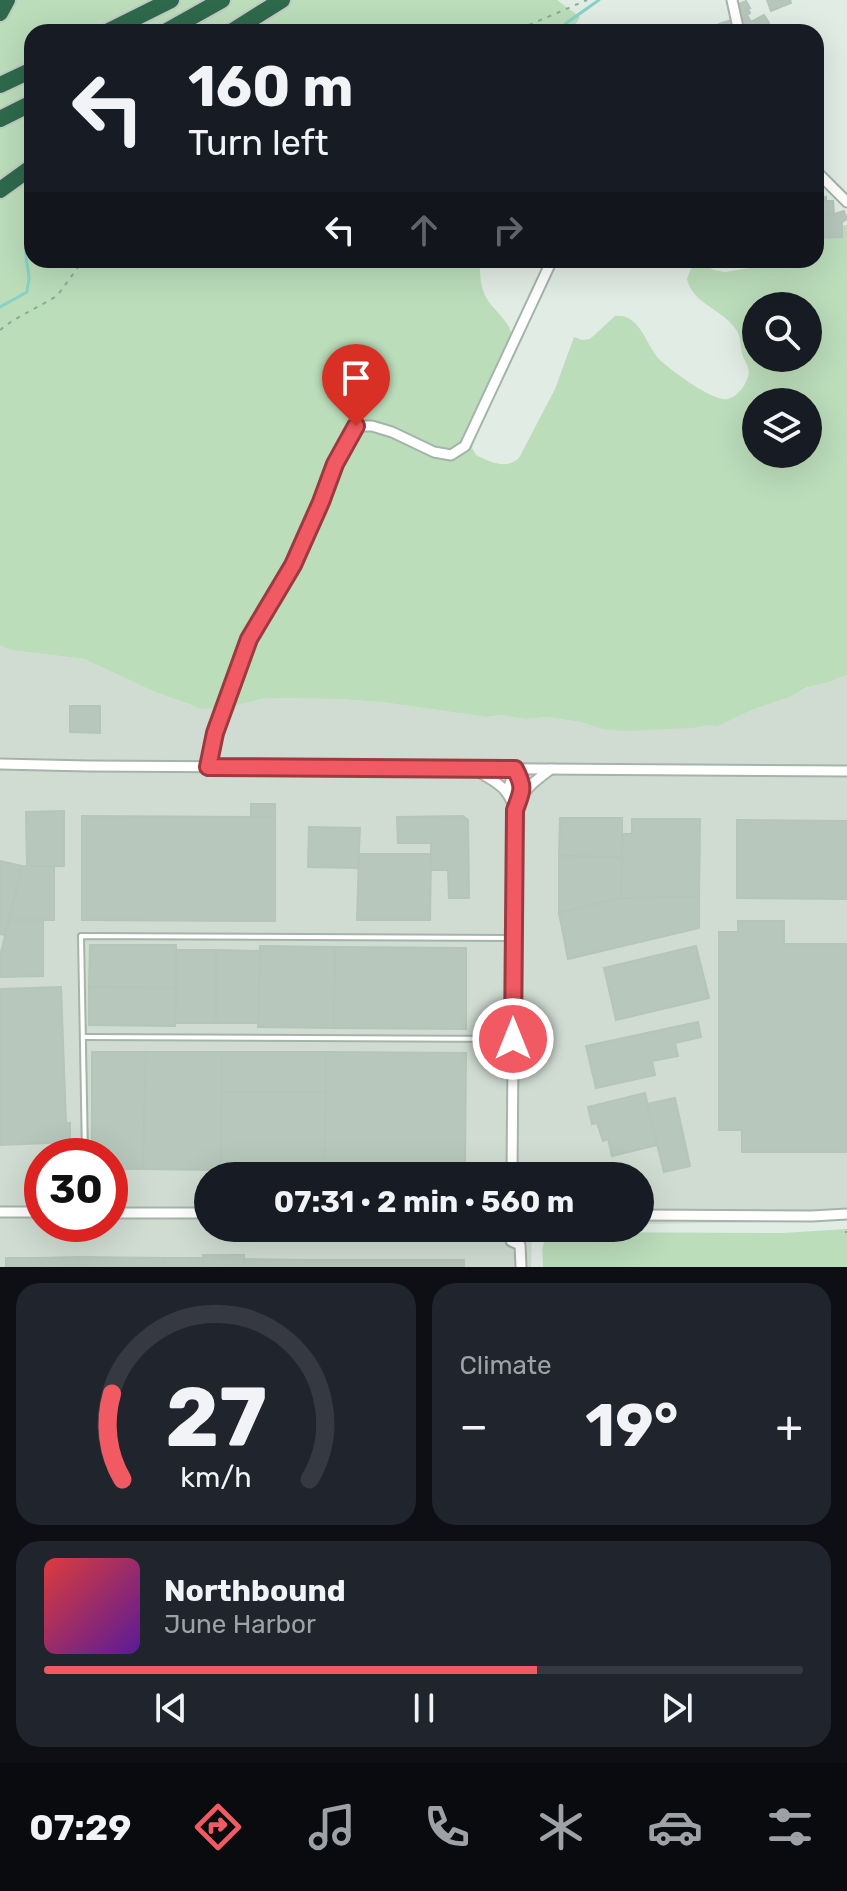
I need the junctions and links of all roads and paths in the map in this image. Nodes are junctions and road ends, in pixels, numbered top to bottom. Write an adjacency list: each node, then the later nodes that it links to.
1 (7, 0): 8 (highway)
2 (146, 0): 9 (highway)
3 (171, 0): 10 (highway)
4 (222, 0): 11 (highway)
5 (282, 0): 12 (highway)
6 (587, 0): 13 (path)
7 (732, 0): 14 (street)
8 (0, 13)
9 (109, 24)
10 (123, 24)
11 (179, 24)
12 (244, 24)
13 (531, 24)
14 (737, 24)
15 (24, 74): 16 (highway)
16 (0, 85)
17 (24, 107): 18 (highway)
18 (0, 119)
19 (24, 173): 21 (highway)
20 (824, 179): 22 (street)
21 (0, 190)
22 (847, 202)
23 (78, 268): 25 (path)
24 (548, 268): 27 (street)
25 (0, 330)
26 (0, 764): 27 (street)
27 (208, 767): 28 (street)
28 (474, 769): 29 (street); 33 (street)
29 (515, 769): 30 (street); 32 (street); 33 (street)
30 (551, 769): 31 (street); 32 (street)
31 (847, 771)
32 (522, 794): 34 (street)
33 (511, 797): 34 (street)
34 (515, 810): 35 (street)
35 (514, 938): 36 (lane); 37 (street)
36 (83, 1037): 37 (lane); 38 (lane)
37 (513, 1039): 39 (street)
38 (85, 1138)
39 (512, 1162)
40 (0, 1212): 41 (street)
41 (24, 1212)
42 (128, 1213): 43 (street)
43 (194, 1213)
44 (847, 1214): 45 (street)
45 (654, 1215)
46 (513, 1242): 47 (street)
47 (521, 1267)

